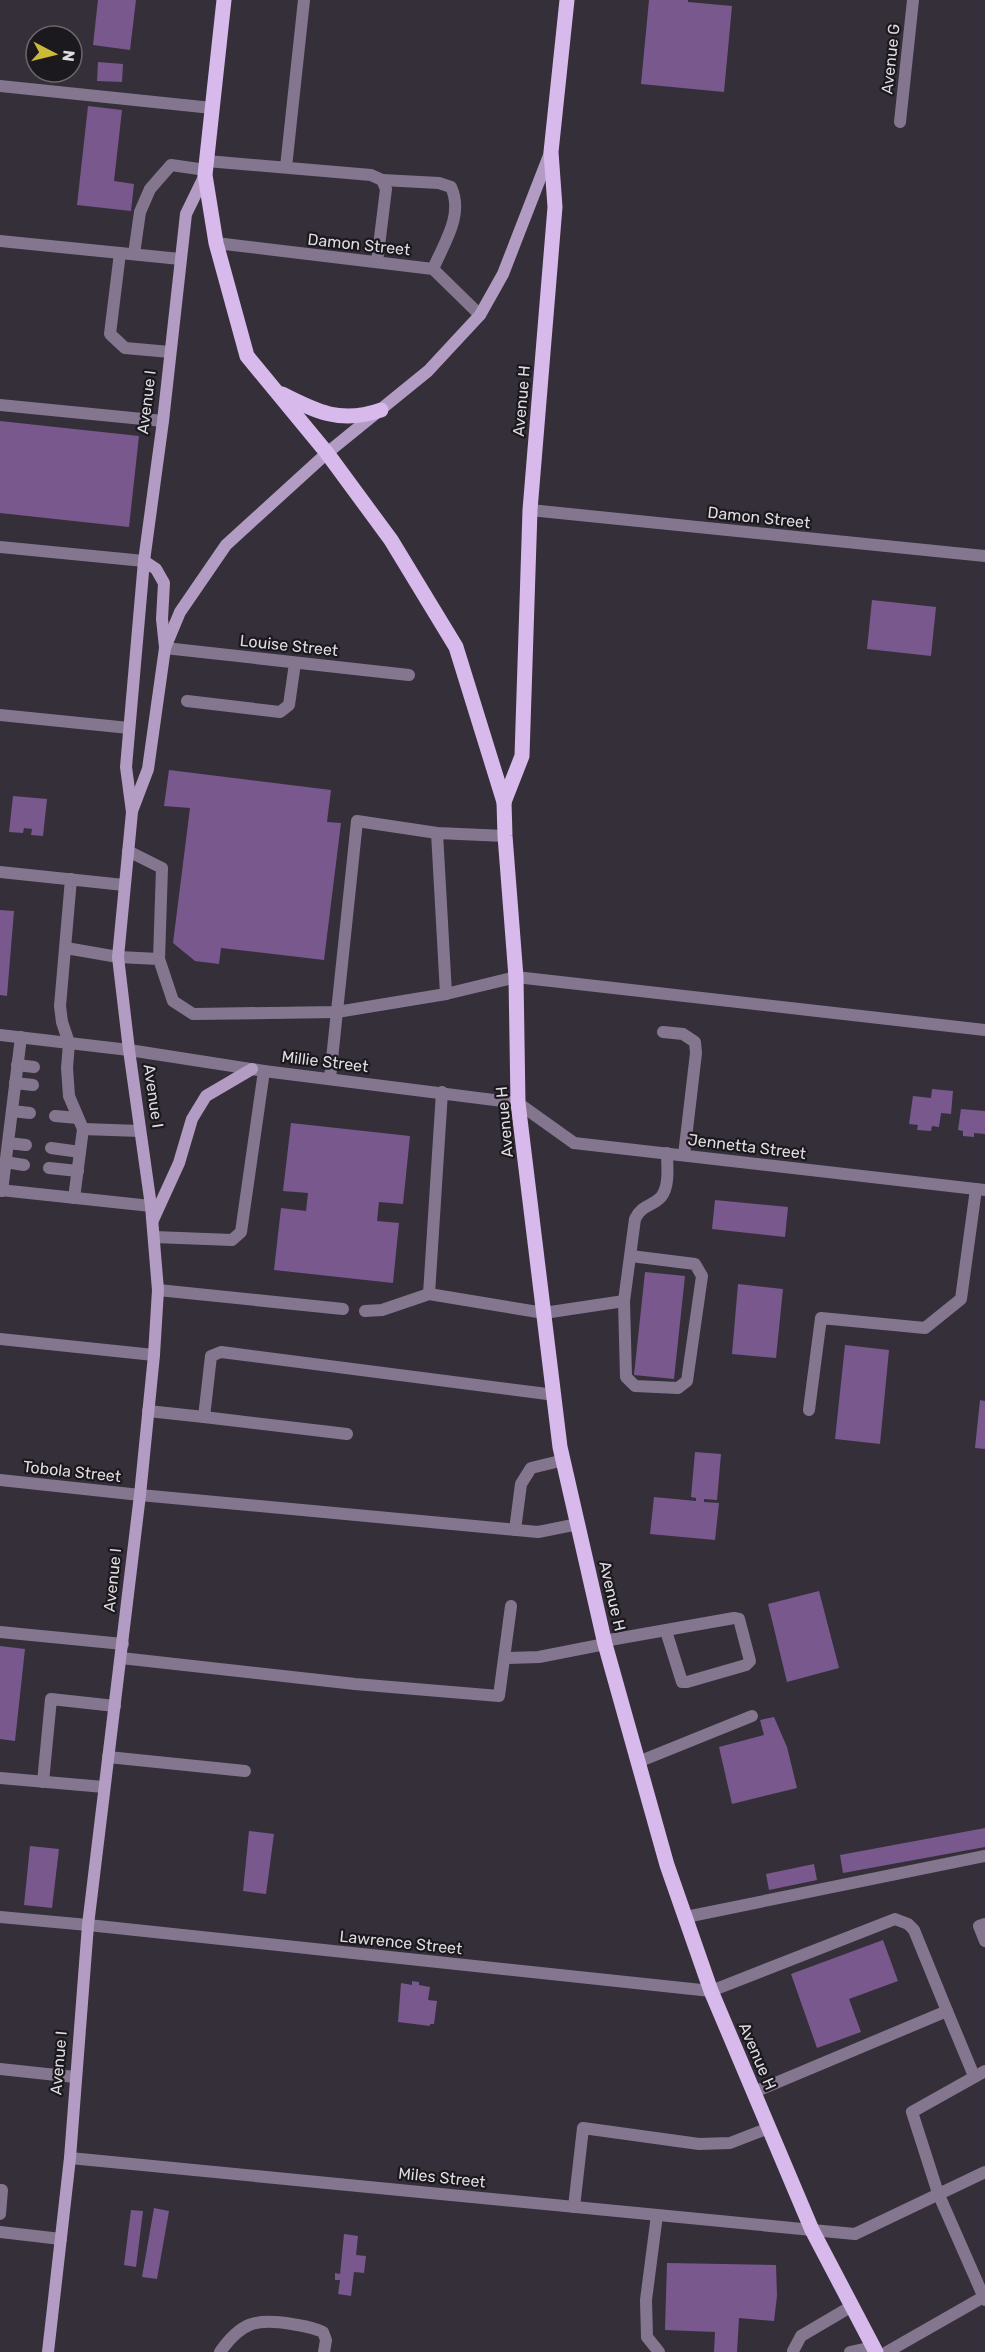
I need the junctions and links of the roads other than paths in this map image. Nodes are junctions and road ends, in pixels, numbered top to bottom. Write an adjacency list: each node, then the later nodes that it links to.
1 (224, 0): 6 (main road, Avenue I)
2 (304, 0): 9 (street)
3 (567, 0): 8 (main road, Avenue H)
4 (913, 0): 7 (street, Avenue G)
5 (0, 86): 6 (street)
6 (212, 108): 10 (main road, Avenue I)
7 (900, 122)
8 (550, 152): 19 (main road, Avenue I); 26 (main road, Avenue H)
9 (286, 167): 10 (street); 11 (street)
10 (206, 169): 13 (main road, Avenue H); 15 (street); 16 (main road, Avenue I)
11 (382, 180): 17 (street); 18 (street)
12 (0, 241): 14 (street)
13 (216, 243): 17 (street, Damon Street); 21 (main road, Avenue H)
14 (120, 253): 15 (street); 20 (street)
15 (134, 254): 16 (street)
16 (180, 259): 20 (main road, Avenue I)
17 (377, 262): 18 (street, Damon Street)
18 (433, 269): 19 (street)
19 (480, 315): 23 (main road, Avenue I)
20 (170, 352): 24 (main road, Avenue I)
21 (268, 382): 23 (main road); 25 (main road, Avenue H)
22 (0, 405): 24 (street)
23 (381, 410): 25 (main road, Avenue I)
24 (163, 421): 29 (main road, Avenue I)
25 (327, 453): 30 (main road, Avenue I); 36 (main road, Avenue H)
26 (530, 510): 28 (street, Damon Street); 36 (main road, Avenue H)
27 (0, 548): 29 (street)
28 (985, 556)
29 (144, 561): 30 (main road); 35 (main road, Avenue I)
30 (165, 648): 31 (street, Louise Street); 37 (main road, Avenue I)
31 (295, 663): 32 (street, Louise Street); 33 (street)
32 (409, 675)
33 (187, 701)
34 (0, 715): 35 (street)
35 (129, 728): 37 (main road, Avenue I)
36 (504, 802): 39 (main road, Avenue H)
37 (132, 812): 40 (main road, Avenue I)
38 (437, 833): 39 (street); 48 (street); 49 (street)
39 (505, 836): 47 (main road, Avenue H)
40 (128, 851): 43 (main road, Avenue I); 46 (street)
41 (0, 872): 42 (street)
42 (71, 879): 43 (street); 44 (street)
43 (124, 885): 45 (main road, Avenue I)
44 (66, 948): 45 (street); 54 (street)
45 (118, 957): 46 (street); 55 (main road, Avenue I)
46 (159, 959): 49 (street)
47 (516, 977): 48 (street); 50 (street); 63 (main road, Avenue H)
48 (446, 994): 49 (street)
49 (337, 1012): 59 (street)
50 (985, 1030)
51 (663, 1032): 74 (street)
52 (0, 1035): 53 (street, Millie Street)
53 (21, 1037): 54 (street, Millie Street); 56 (street)
54 (69, 1043): 55 (street, Millie Street); 67 (street)
55 (129, 1050): 58 (street, Millie Street); 68 (main road, Avenue I)
56 (17, 1065): 57 (street); 60 (street)
57 (34, 1067)
58 (258, 1070): 59 (street, Millie Street); 83 (main road); 84 (street)
59 (330, 1078): 62 (street, Millie Street)
60 (15, 1083): 61 (street); 64 (street)
61 (33, 1085)
62 (442, 1092): 63 (street, Millie Street); 87 (street)
63 (518, 1103): 73 (street, Jennetta Street); 91 (main road, Avenue H)
64 (12, 1111): 65 (street); 69 (street)
65 (30, 1113)
66 (55, 1116): 67 (street)
67 (81, 1124): 68 (street); 72 (street)
68 (140, 1131): 82 (main road, Avenue I)
69 (8, 1143): 70 (street); 75 (street)
70 (26, 1145)
71 (51, 1148): 72 (street)
72 (80, 1152): 78 (street)
73 (667, 1153): 74 (street, Jennetta Street); 85 (street)
74 (684, 1155): 79 (street, Jennetta Street)
75 (5, 1162): 76 (street); 80 (street)
76 (24, 1165)
77 (49, 1168): 78 (street)
78 (78, 1172): 81 (street)
79 (980, 1189): 95 (street)
80 (1, 1190): 81 (street)
81 (74, 1198): 82 (street)
82 (151, 1206): 83 (main road, Avenue I)
83 (153, 1221): 84 (main road, Avenue I)
84 (154, 1237): 86 (main road, Avenue I)
85 (631, 1256): 88 (street); 88 (street)
86 (158, 1290): 89 (street); 93 (main road, Avenue I)
87 (429, 1294): 90 (street); 91 (street)
88 (624, 1301): 91 (street)
89 (343, 1309)
90 (365, 1311)
91 (544, 1313): 94 (main road, Avenue H)
92 (0, 1339): 93 (street)
93 (154, 1355): 96 (main road, Avenue I)
94 (555, 1395): 97 (street); 99 (main road, Avenue H)
95 (809, 1410)
96 (148, 1411): 97 (street); 101 (main road, Avenue I)
97 (204, 1417): 98 (street)
98 (347, 1434)
99 (564, 1460): 102 (main road, Avenue H); 103 (street)
100 (0, 1480): 101 (street, Tobola Street)
101 (140, 1495): 103 (street, Tobola Street); 108 (main road, Avenue I)
102 (578, 1524): 103 (street, Tobola Street); 107 (main road, Avenue H)
103 (515, 1530)
104 (511, 1606): 110 (street)
105 (666, 1631): 105 (street); 107 (street)
106 (0, 1632): 108 (street)
107 (605, 1643): 110 (street); 114 (main road, Avenue H)
108 (123, 1644): 109 (main road, Avenue I)
109 (121, 1658): 110 (street); 111 (main road, Avenue I)
110 (504, 1658)
111 (115, 1706): 113 (main road, Avenue I); 117 (street)
112 (752, 1716): 114 (street)
113 (108, 1757): 115 (street); 118 (main road, Avenue I)
114 (638, 1762): 121 (main road, Avenue H)
115 (245, 1771)
116 (0, 1778): 117 (street)
117 (43, 1782): 118 (street)
118 (104, 1787): 123 (main road, Avenue I)
119 (985, 1856): 121 (street)
120 (0, 1917): 123 (street, Lawrence Street)
121 (686, 1917): 125 (main road, Avenue H)
122 (985, 1924): 124 (street)
123 (88, 1925): 125 (street, Lawrence Street); 129 (main road, Avenue I)
124 (985, 1941)
125 (711, 1991): 126 (street); 130 (main road, Avenue H)
126 (947, 2011): 128 (street); 130 (street)
127 (0, 2069): 129 (street)
128 (979, 2074): 135 (street)
129 (75, 2077): 132 (main road, Avenue I)
130 (754, 2092): 131 (main road, Avenue H)
131 (769, 2128): 136 (street); 139 (main road, Avenue H)
132 (70, 2158): 136 (street, Miles Street); 141 (main road, Avenue I)
133 (985, 2172): 135 (street, Miles Street)
134 (0, 2190): 137 (street)
135 (938, 2193): 139 (street, Miles Street); 142 (street)
136 (574, 2207): 138 (street, Miles Street)
137 (0, 2214)
138 (657, 2215): 139 (street, Miles Street); 148 (street)
139 (812, 2230): 143 (main road, Avenue H)
140 (0, 2232): 141 (street)
141 (61, 2239): 145 (main road, Avenue I)
142 (984, 2298): 144 (street)
143 (852, 2306): 144 (main road, Avenue H); 149 (street)
144 (879, 2350): 150 (street)
145 (48, 2352)
146 (220, 2352): 147 (street)
147 (324, 2352)
148 (659, 2352)
149 (790, 2352)
150 (850, 2352)

